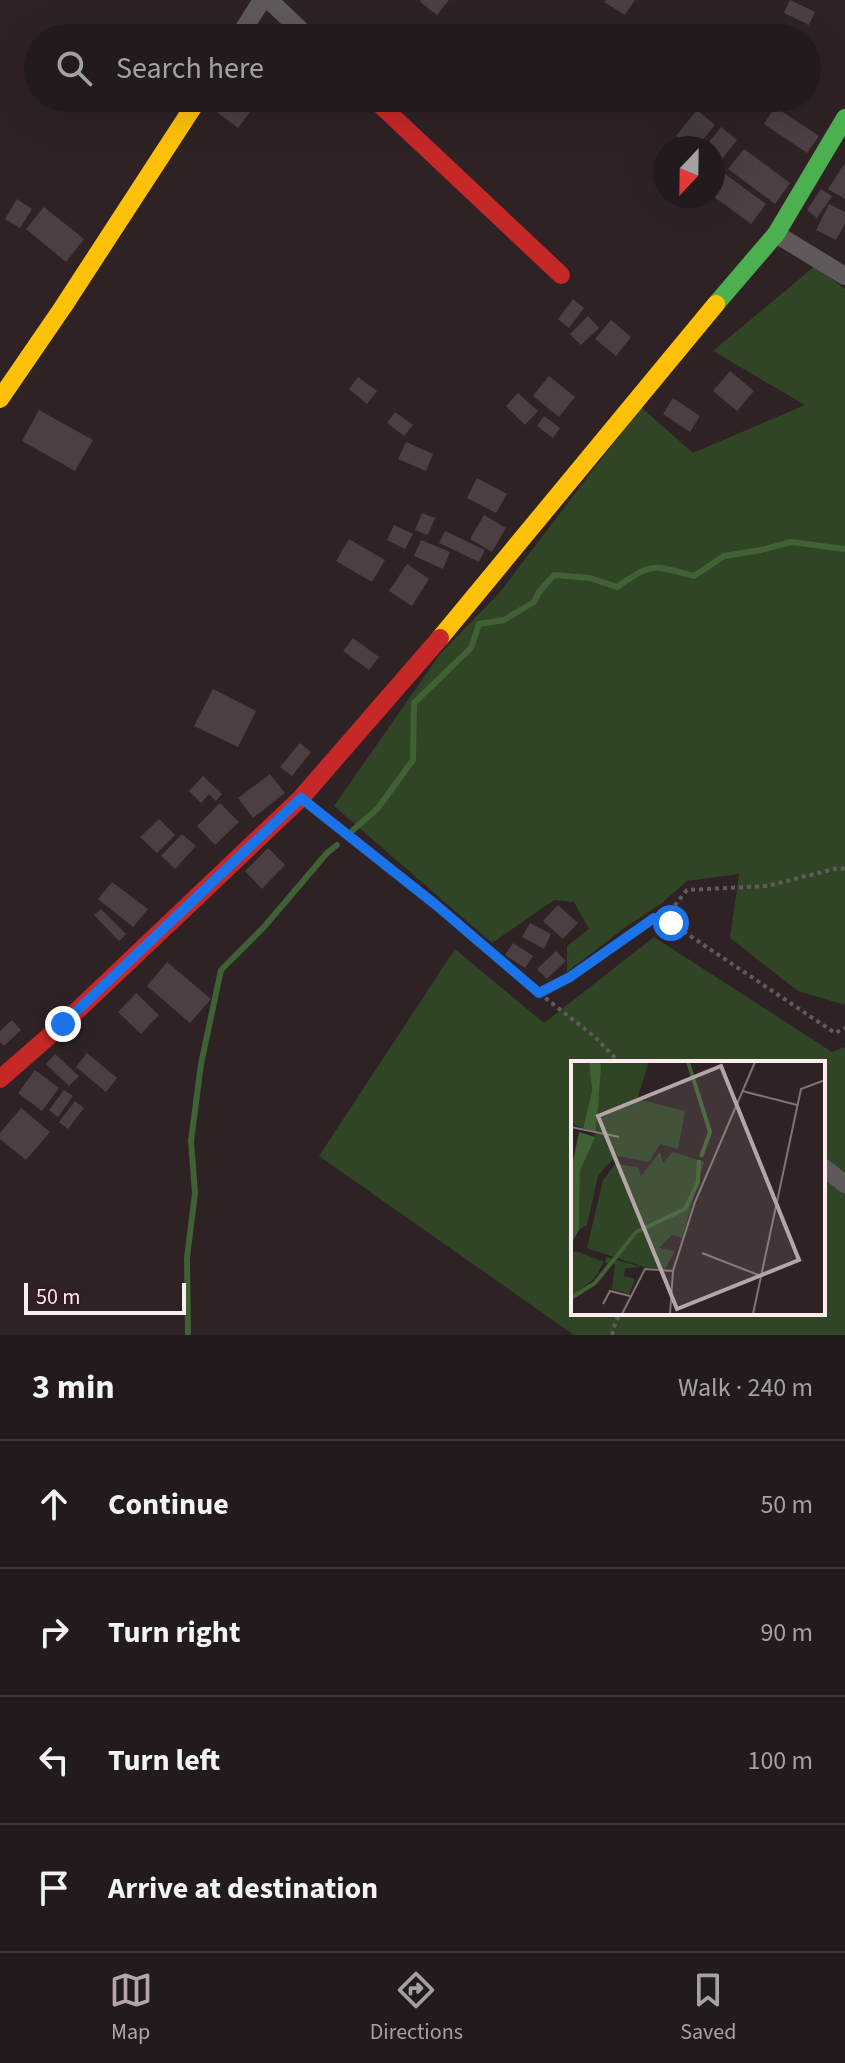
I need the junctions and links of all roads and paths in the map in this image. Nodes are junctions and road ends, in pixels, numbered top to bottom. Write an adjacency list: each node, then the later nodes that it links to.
1 (262, 0): 3 (street)
2 (269, 0): 4 (street)
3 (247, 24)
4 (294, 24)
5 (190, 112): 11 (street)
6 (388, 112): 9 (street)
7 (845, 118): 8 (street)
8 (776, 234): 10 (street); 12 (street)
9 (561, 275)
10 (845, 276)
11 (0, 399)
12 (301, 798): 15 (path); 18 (street)
13 (845, 869): 14 (path)
14 (654, 918): 15 (path); 16 (path)
15 (539, 993): 17 (path)
16 (845, 1028)
17 (618, 1061)
18 (0, 1079)
19 (825, 1169): 20 (street)
20 (845, 1184)
21 (620, 1315): 22 (path)
22 (612, 1335)

